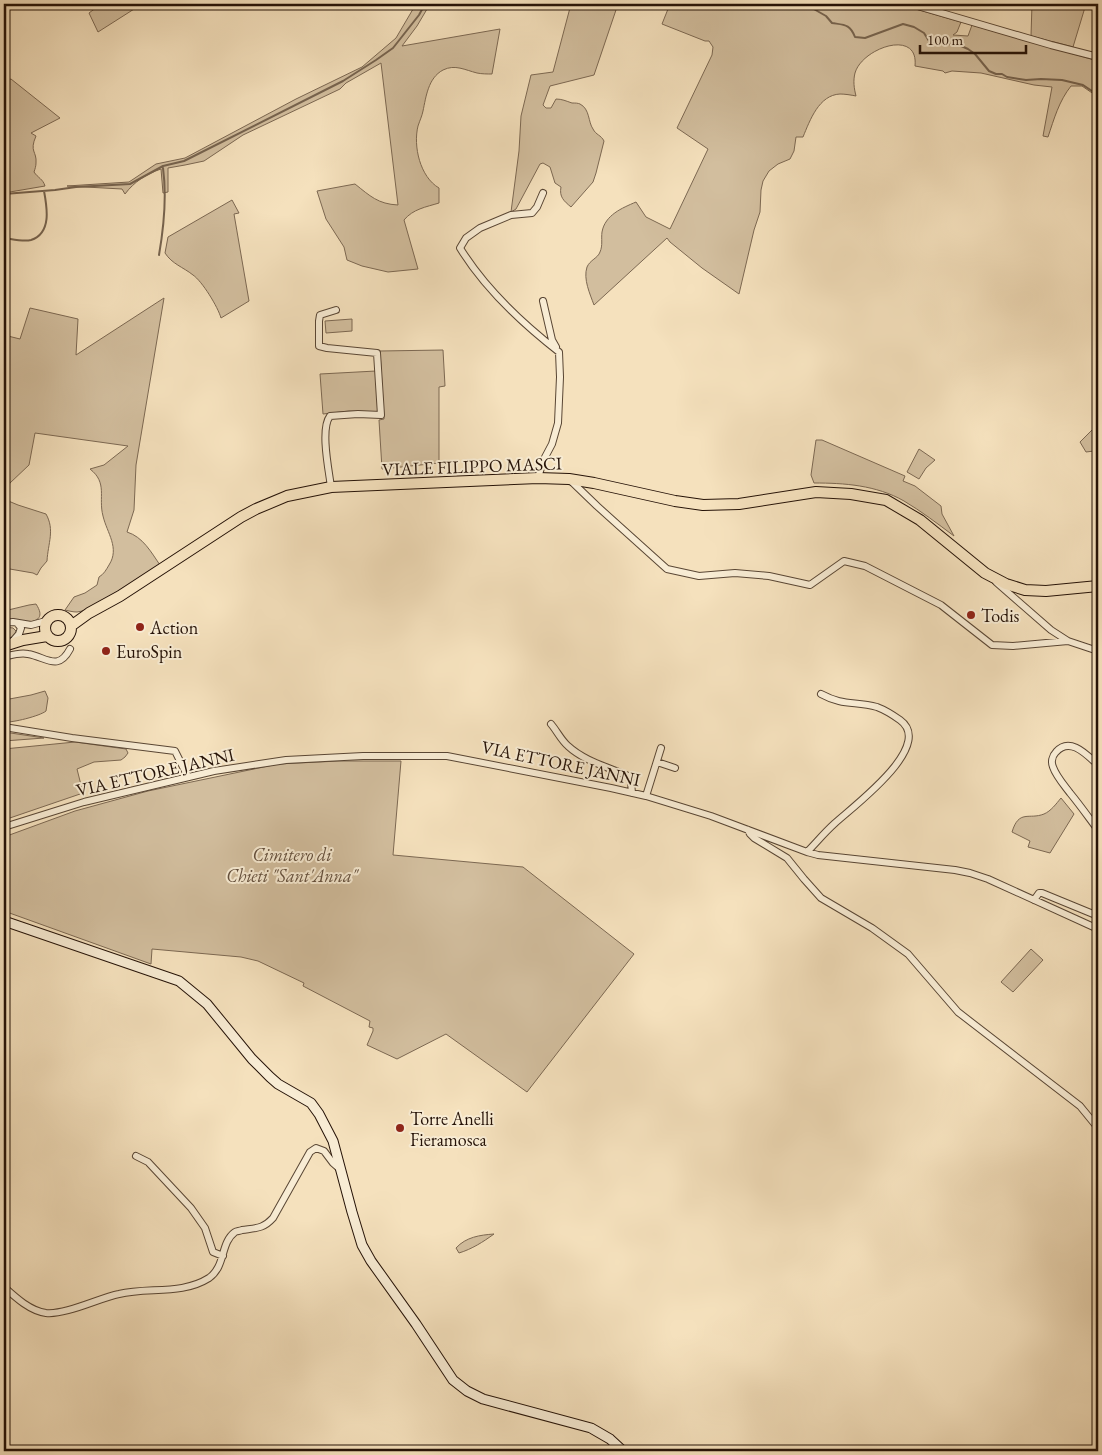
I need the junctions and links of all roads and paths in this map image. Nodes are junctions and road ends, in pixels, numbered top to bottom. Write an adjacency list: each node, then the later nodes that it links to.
1 (911, 4): 2 (street)
2 (1098, 57)
3 (543, 193): 6 (street)
4 (543, 301): 6 (street)
5 (336, 310): 9 (street)
6 (559, 352): 7 (street)
7 (538, 478): 8 (main road, VIALE FILIPPO MASCI); 9 (main road, VIALE FILIPPO MASCI)
8 (569, 479): 10 (main road, VIALE FILIPPO MASCI); 20 (street)
9 (332, 487): 12 (main road, VIALE FILIPPO MASCI)
10 (985, 573): 11 (main road, VIALE FILIPPO MASCI); 20 (street)
11 (1098, 586)
12 (89, 613): 13 (main road, VIALE FILIPPO MASCI); 17 (main road, VIALE FILIPPO MASCI)
13 (64, 617): 15 (main road); 17 (main road)
14 (4, 623): 16 (street)
15 (46, 623): 16 (street); 18 (main road); 19 (main road)
16 (17, 624): 21 (street)
17 (71, 626): 18 (main road)
18 (47, 636): 19 (main road)
19 (22, 640): 21 (main road)
20 (1068, 641): 23 (street)
21 (6, 646)
22 (70, 649): 24 (street)
23 (1098, 651)
24 (4, 657)
25 (821, 694): 38 (street)
26 (551, 724): 33 (street)
27 (4, 727): 32 (street)
28 (661, 748): 29 (street)
29 (657, 762): 31 (street); 34 (street)
30 (1098, 764): 37 (street)
31 (674, 768)
32 (188, 776): 33 (street, VIA ETTORE JANNI); 35 (street, VIA ETTORE JANNI)
33 (632, 793): 34 (street, VIA ETTORE JANNI)
34 (646, 796): 36 (street, VIA ETTORE JANNI)
35 (4, 827)
36 (748, 830): 38 (street, VIA ETTORE JANNI); 43 (street)
37 (1098, 830)
38 (807, 852): 39 (street, VIA ETTORE JANNI)
39 (1034, 900): 40 (street); 42 (street, VIA ETTORE JANNI)
40 (1098, 916)
41 (4, 921): 45 (street)
42 (1098, 929)
43 (1098, 1128)
44 (136, 1156): 46 (street)
45 (342, 1170): 46 (street); 48 (street)
46 (222, 1256): 47 (street)
47 (4, 1287)
48 (623, 1451)

